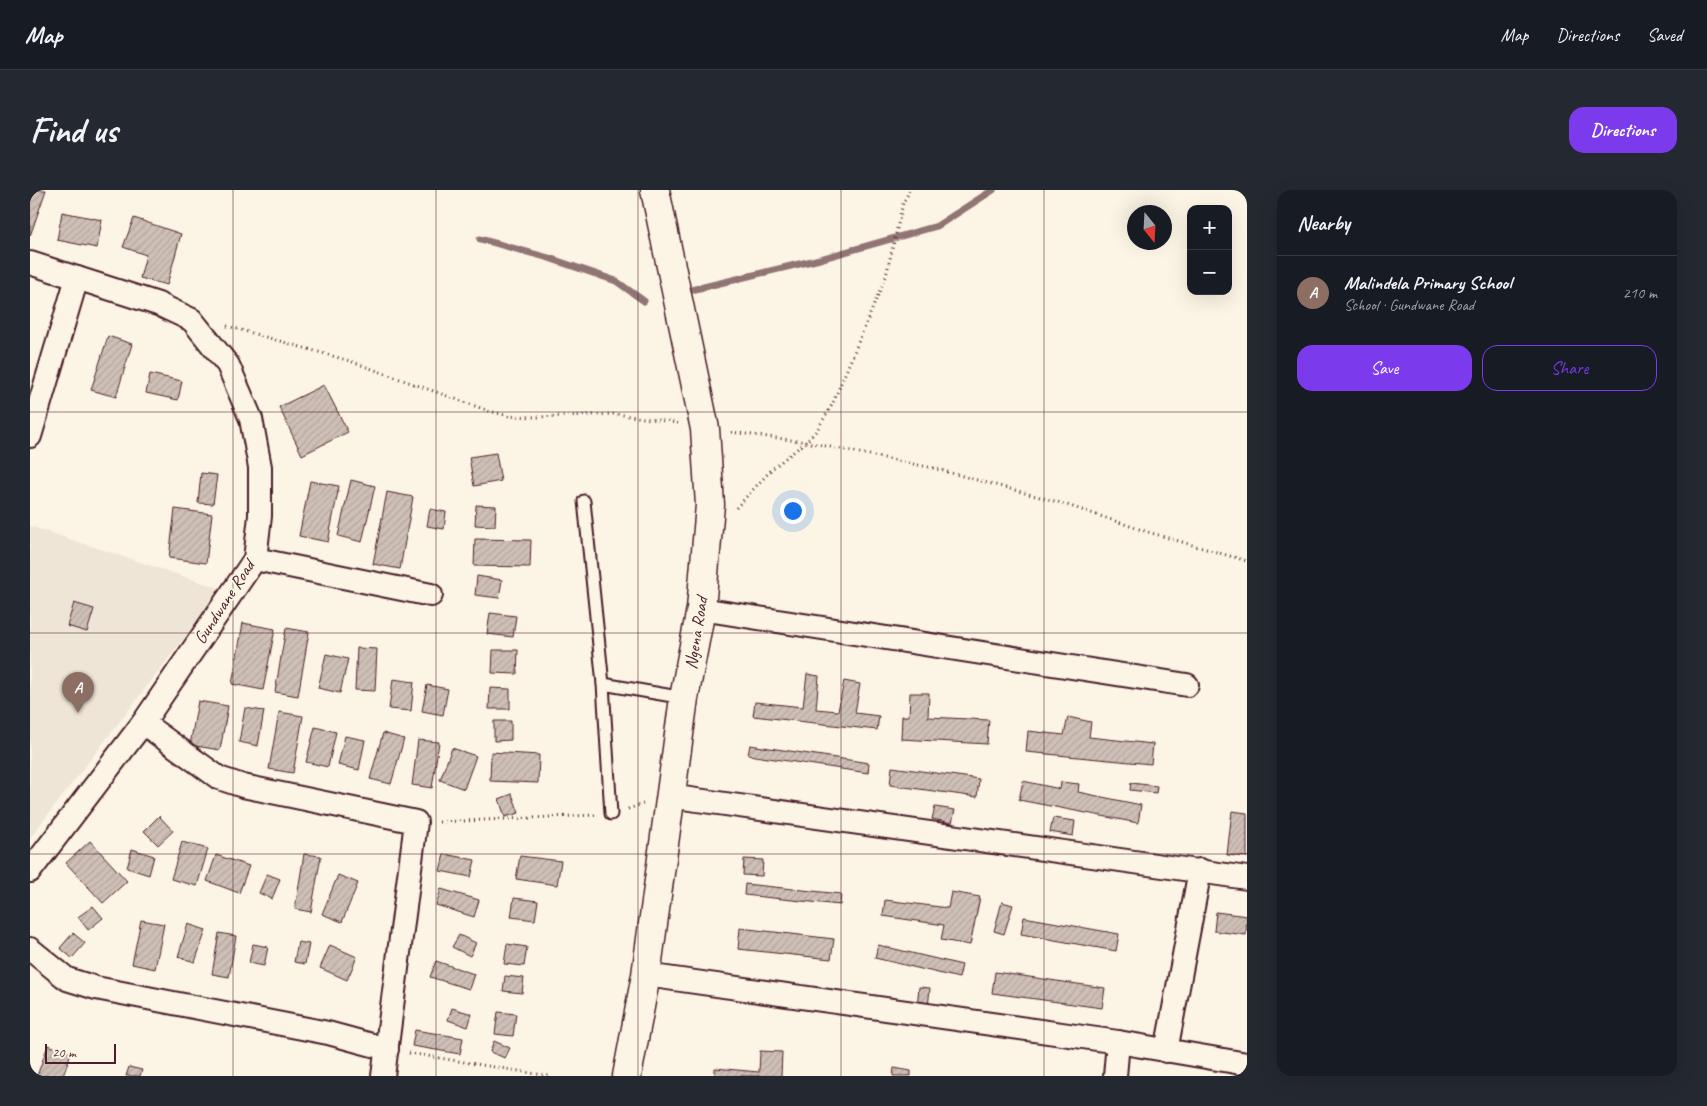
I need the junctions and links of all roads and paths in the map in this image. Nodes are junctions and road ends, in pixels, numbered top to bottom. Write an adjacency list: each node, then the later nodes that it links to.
1 (655, 190): 7 (street, Ngena Road)
2 (910, 190): 7 (path)
3 (30, 263): 4 (street, Gundwane Road)
4 (78, 278): 5 (street); 8 (street, Gundwane Road)
5 (30, 436)
6 (584, 501): 11 (lane)
7 (706, 535): 10 (street, Ngena Road)
8 (255, 559): 9 (street); 14 (street, Gundwane Road)
9 (431, 595)
10 (701, 609): 12 (street); 13 (street, Ngena Road)
11 (603, 684): 13 (lane); 16 (lane)
12 (1187, 685)
13 (684, 698): 15 (street, Ngena Road)
14 (143, 723): 17 (street); 19 (street, Gundwane Road)
15 (669, 796): 16 (path); 18 (street); 22 (street, Ngena Road)
16 (611, 814): 17 (path)
17 (416, 822): 24 (street)
18 (1200, 870): 20 (street); 25 (street)
19 (30, 871)
20 (1247, 878)
21 (30, 949): 24 (street)
22 (646, 975): 23 (street); 29 (street, Ngena Road)
23 (1118, 1042): 25 (street); 30 (street)
24 (387, 1049): 27 (street); 28 (path)
25 (1166, 1050): 26 (street)
26 (1247, 1064)
27 (383, 1076)
28 (549, 1076)
29 (628, 1076)
30 (1115, 1076)

